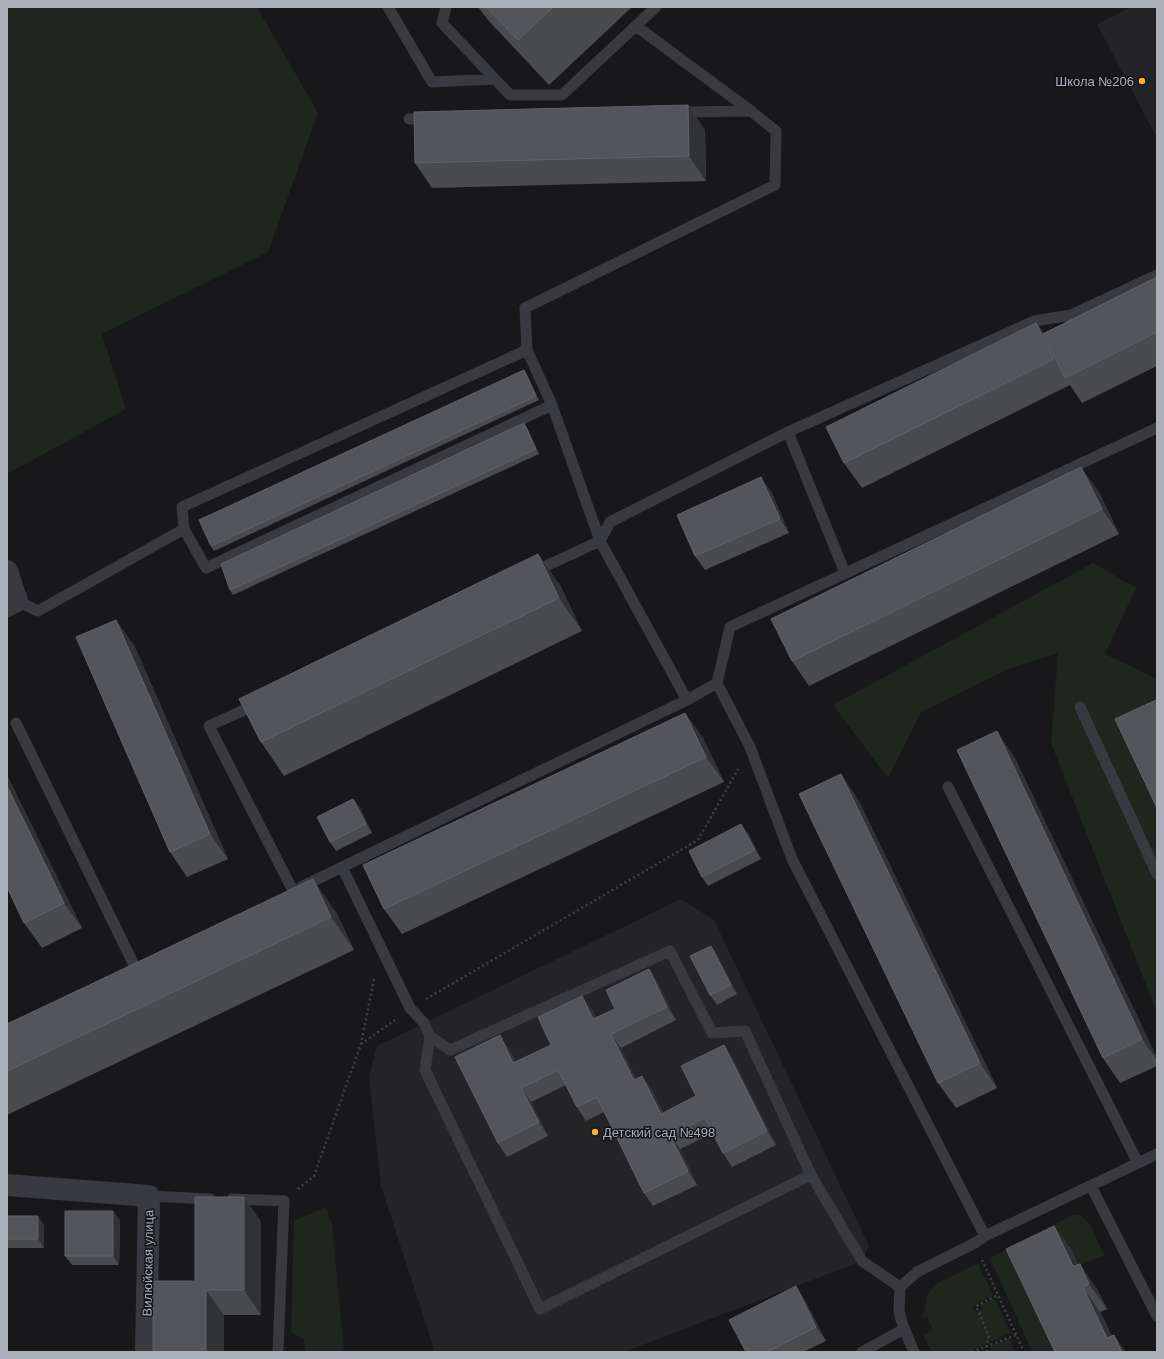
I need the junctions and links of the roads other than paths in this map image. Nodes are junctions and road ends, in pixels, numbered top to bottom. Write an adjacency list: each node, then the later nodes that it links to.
1 (388, 7): 5 (lane)
2 (446, 7): 5 (lane)
3 (656, 7): 4 (lane)
4 (636, 26): 5 (lane); 6 (lane)
5 (495, 79)
6 (751, 111): 7 (lane); 11 (lane)
7 (672, 112)
8 (441, 118): 9 (lane)
9 (409, 119)
10 (1157, 275): 14 (lane)
11 (527, 350): 12 (lane); 15 (lane)
12 (552, 405): 15 (lane); 16 (lane)
13 (1157, 428): 18 (lane)
14 (788, 432): 16 (lane); 18 (lane)
15 (184, 529): 20 (lane)
16 (600, 541): 19 (lane); 23 (lane)
17 (7, 571): 20 (street)
18 (845, 573): 21 (lane)
19 (522, 578)
20 (12, 604)
21 (716, 683): 23 (lane); 37 (lane)
22 (266, 699): 27 (lane)
23 (687, 700): 27 (lane)
24 (1080, 707): 28 (lane)
25 (16, 723): 29 (lane)
26 (948, 787): 32 (lane)
27 (342, 867): 30 (lane)
28 (1157, 874)
29 (134, 965)
30 (430, 1036): 33 (lane); 33 (lane)
31 (1157, 1154): 32 (lane)
32 (1138, 1163): 35 (lane)
33 (811, 1175): 38 (lane)
34 (7, 1185): 36 (street, Вилюйская улица)
35 (1091, 1186): 37 (lane); 39 (lane)
36 (149, 1196): 41 (street, Вилюйская улица); 42 (lane)
37 (985, 1236): 38 (lane)
38 (900, 1287): 40 (lane)
39 (1157, 1316)
40 (904, 1329): 43 (lane); 44 (lane)
41 (146, 1352)
42 (278, 1352)
43 (862, 1352)
44 (914, 1352)

